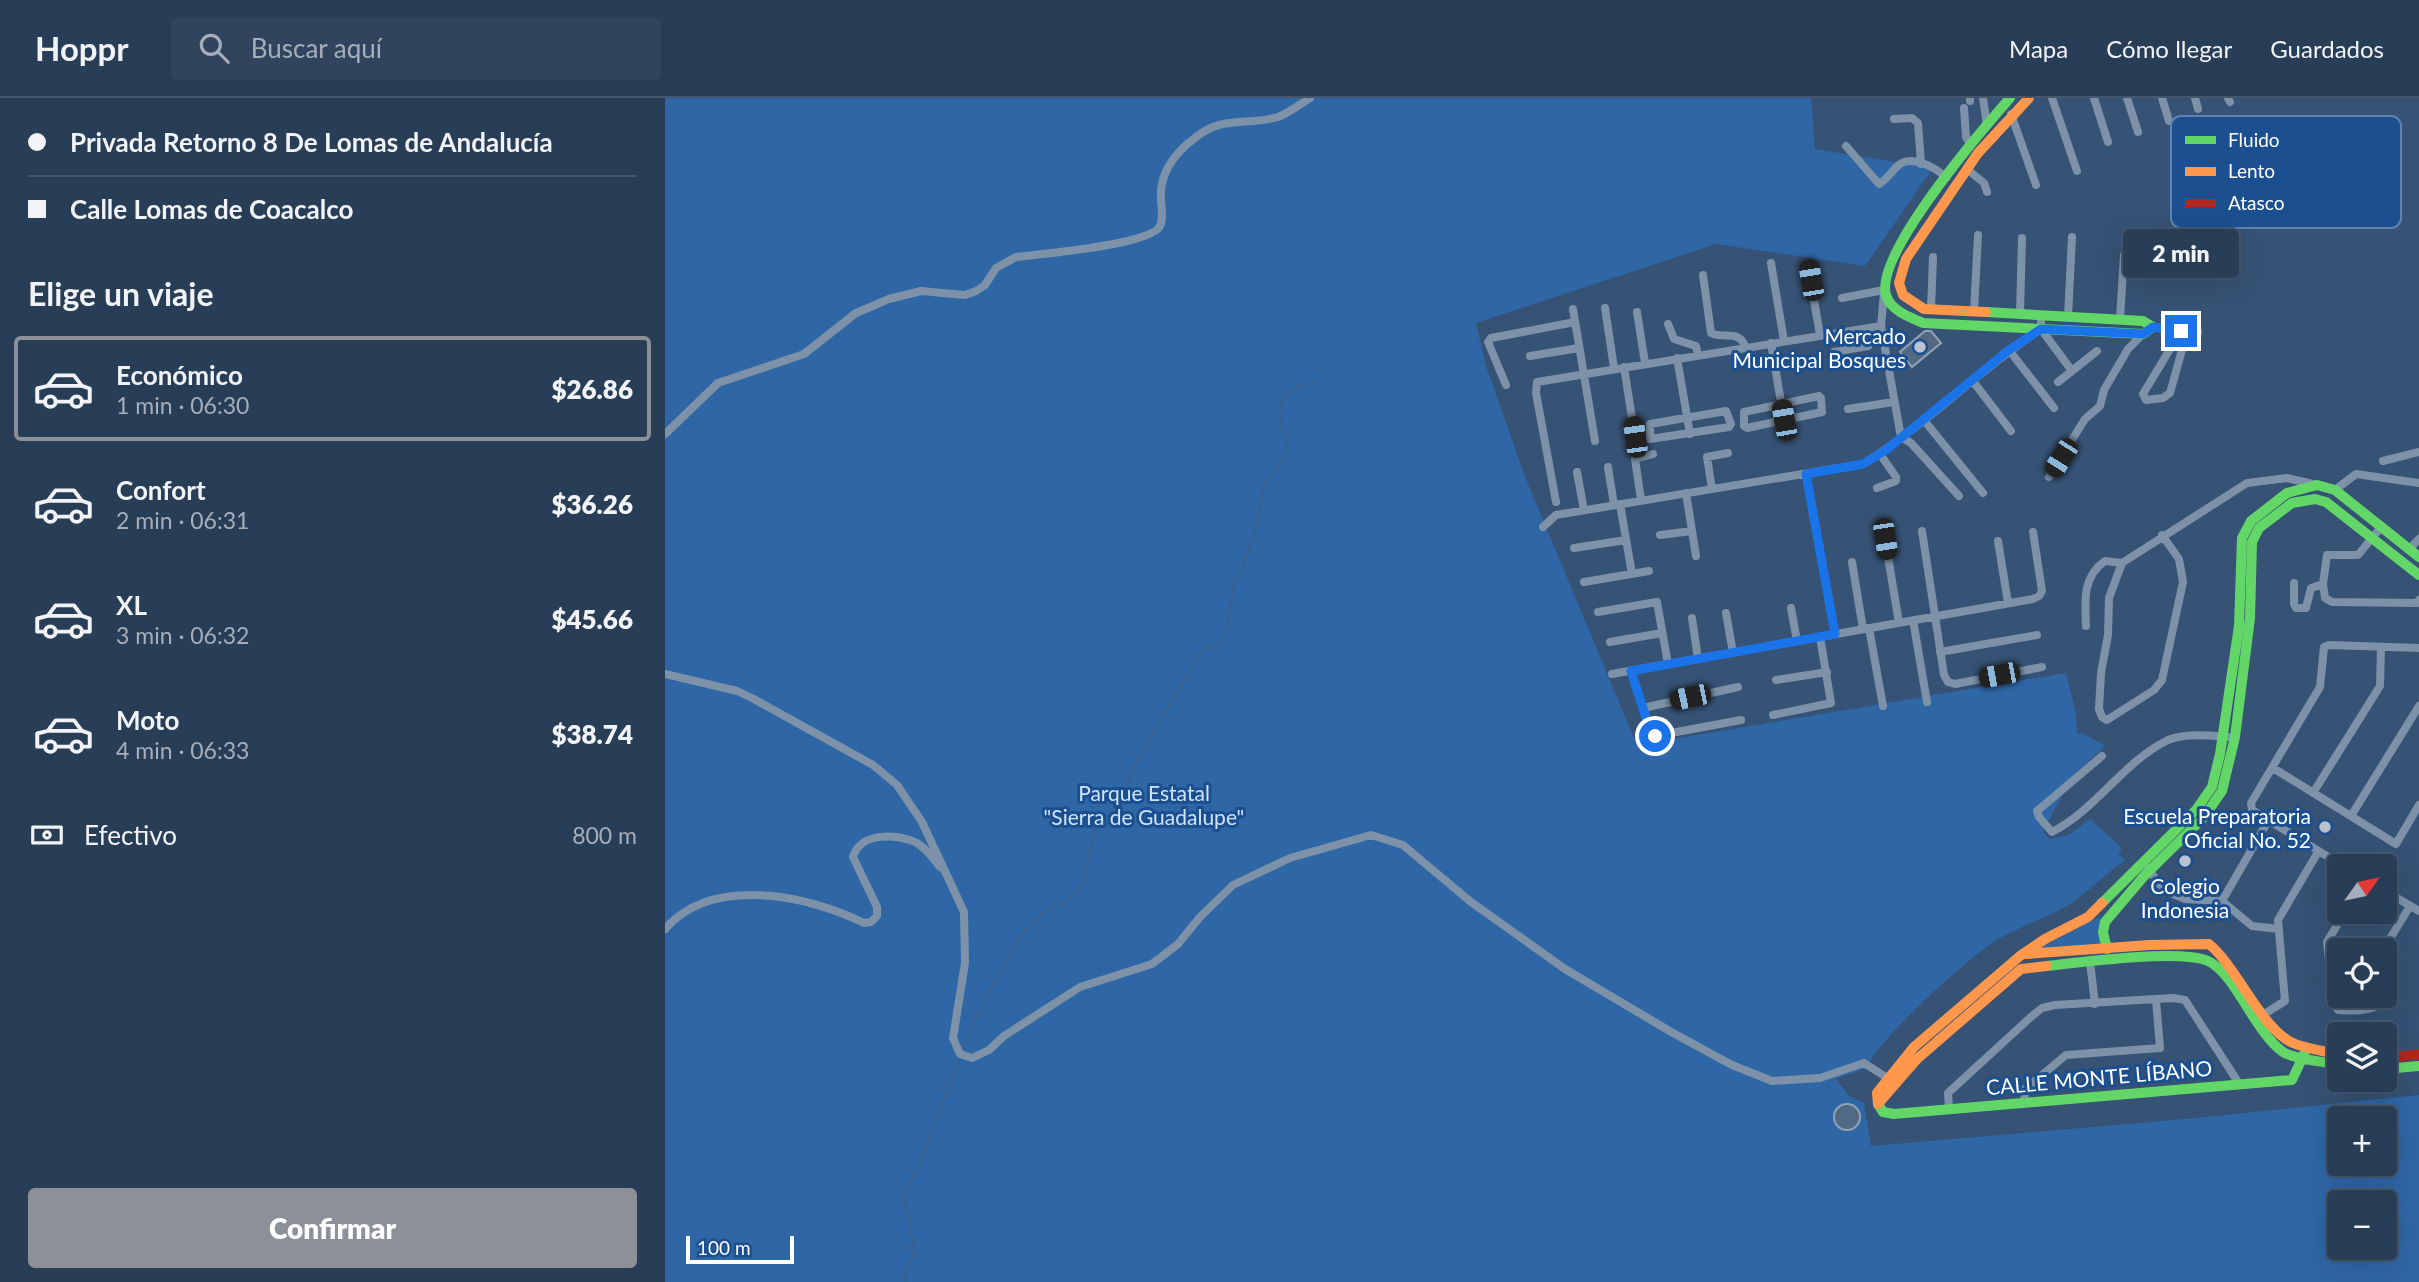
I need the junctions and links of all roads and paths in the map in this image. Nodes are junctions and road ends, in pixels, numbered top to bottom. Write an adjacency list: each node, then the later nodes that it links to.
1 (1310, 98): 86 (street)
2 (1983, 98): 15 (street)
3 (2010, 98): 15 (street)
4 (2029, 98): 12 (street)
5 (2052, 98): 23 (street)
6 (2094, 98): 18 (street)
7 (2127, 98): 16 (street)
8 (2162, 98): 14 (street)
9 (2195, 98): 11 (street)
10 (1968, 102): 19 (street)
11 (2198, 109)
12 (2011, 114): 17 (street); 25 (street)
13 (1894, 119): 21 (street)
14 (2169, 121)
15 (1986, 123): 17 (street); 19 (street)
16 (2138, 132)
17 (1993, 134): 22 (street)
18 (2108, 142)
19 (1970, 144): 24 (street)
20 (1846, 146): 21 (street)
21 (1921, 164): 24 (street)
22 (1968, 170): 26 (street); 28 (street)
23 (2077, 171)
24 (1946, 178): 27 (street)
25 (2036, 185)
26 (1987, 192)
27 (1934, 195): 28 (street); 37 (street)
28 (1945, 203): 41 (street)
29 (1978, 235): 43 (street)
30 (2072, 237): 46 (street)
31 (2022, 238): 44 (street)
32 (2124, 255): 47 (street)
33 (1933, 257): 41 (street)
34 (1771, 263): 58 (street)
35 (1808, 266): 57 (street)
36 (1703, 275): 62 (street)
37 (1884, 292): 38 (street); 50 (street); 52 (street)
38 (1843, 298)
39 (1605, 308): 71 (street)
40 (1573, 309): 48 (street)
41 (1931, 309): 43 (street)
42 (1637, 312): 70 (street)
43 (1974, 312): 44 (street)
44 (2020, 314): 45 (street)
45 (2041, 315): 46 (street); 52 (street)
46 (2068, 317): 47 (street)
47 (2120, 319): 51 (street)
48 (1575, 322): 61 (street); 76 (street)
49 (1668, 324): 67 (street)
50 (1881, 326): 53 (street); 77 (street)
51 (2153, 327): 54 (street); 56 (street)
52 (2041, 329): 56 (street); 64 (street); 72 (street)
53 (1841, 332): 57 (street); 63 (street)
54 (2184, 332): 54 (street); 55 (street)
55 (2198, 332)
56 (2143, 334): 98 (street)
57 (1820, 335): 58 (street)
58 (1784, 341): 59 (street)
59 (1771, 343): 62 (street); 78 (street)
60 (1868, 346): 63 (street)
61 (1579, 348): 68 (street); 73 (street)
62 (1746, 348): 67 (street)
63 (1845, 350): 66 (street)
64 (2009, 350): 74 (street); 79 (street)
65 (2097, 351): 72 (street)
66 (1834, 352)
67 (1697, 355): 69 (street)
68 (1530, 356)
69 (1677, 358): 70 (street); 81 (street)
70 (1645, 363): 71 (street)
71 (1619, 367): 73 (street); 87 (street)
72 (2072, 371): 75 (street)
73 (1583, 373): 89 (street); 108 (street)
74 (1972, 380): 82 (street); 84 (street)
75 (2058, 382)
76 (1506, 386)
77 (1894, 402): 80 (street); 88 (street)
78 (1781, 404): 83 (street); 83 (street); 83 (street)
79 (2054, 408)
80 (1848, 409)
81 (1687, 418): 85 (street); 85 (street); 85 (street)
82 (1923, 419): 88 (street); 105 (street)
83 (1784, 420)
84 (2011, 431)
85 (1690, 434)
86 (665, 435)
87 (1635, 437)
88 (1901, 438): 93 (street); 106 (street)
89 (1595, 441)
90 (2419, 452): 94 (street)
91 (1728, 453): 102 (street)
92 (1653, 454): 107 (street)
93 (1880, 454): 97 (street); 101 (street)
94 (2383, 461)
95 (1608, 467): 109 (street)
96 (1577, 472): 110 (street)
97 (1806, 474): 102 (street); 146 (street)
98 (2049, 477)
99 (2419, 483): 103 (street)
100 (2317, 485): 103 (street); 117 (street); 139 (street)
101 (1877, 488)
102 (1712, 489): 104 (street)
103 (2335, 490): 111 (street)
104 (1686, 493): 107 (street); 113 (street)
105 (1983, 494)
106 (1959, 496)
107 (1641, 500): 109 (street)
108 (1556, 502)
109 (1617, 504): 110 (street); 120 (street)
110 (1584, 510): 112 (street)
111 (2382, 526): 119 (street); 124 (street)
112 (1543, 527)
113 (1692, 531): 116 (street); 123 (street)
114 (1922, 531): 138 (street)
115 (2033, 533): 134 (street)
116 (1660, 535)
117 (2162, 535): 126 (street); 126 (street)
118 (1885, 539): 142 (street)
119 (2373, 539): 129 (street); 132 (street); 139 (street)
120 (1626, 540): 122 (street); 128 (street)
121 (1998, 541): 134 (street)
122 (1574, 548)
123 (1696, 556)
124 (2419, 557)
125 (1852, 562): 144 (street)
126 (2122, 563): 143 (street)
127 (1649, 571): 128 (street)
128 (1632, 574): 130 (street)
129 (2419, 575)
130 (1584, 582)
131 (2294, 583): 132 (street)
132 (2323, 584): 133 (street)
133 (2419, 600)
134 (2008, 603): 138 (street)
135 (1791, 608): 149 (street)
136 (1598, 612): 145 (street)
137 (1726, 613): 154 (street)
138 (1934, 616): 141 (street); 153 (street)
139 (2245, 617): 170 (street)
140 (1692, 618): 155 (street)
141 (1913, 620): 142 (street); 164 (street)
142 (1899, 623): 144 (street)
143 (2085, 626)
144 (1866, 629): 146 (street); 165 (street)
145 (1663, 633): 150 (street); 156 (street)
146 (1835, 634): 148 (street)
147 (2037, 635): 153 (street)
148 (1821, 637): 149 (street); 159 (street)
149 (1797, 641): 154 (street)
150 (1610, 642)
151 (2381, 647): 152 (street); 172 (street); 173 (street)
152 (2419, 648)
153 (1940, 652): 157 (street)
154 (1733, 653): 155 (street)
155 (1698, 659): 156 (street)
156 (1668, 664): 158 (street)
157 (2042, 667)
158 (1631, 671): 161 (street); 167 (street)
159 (1827, 673): 162 (street); 168 (street)
160 (665, 674): 180 (street)
161 (1612, 674)
162 (1776, 680)
163 (1738, 687): 167 (street)
164 (1927, 702)
165 (1883, 706)
166 (2419, 706): 175 (street)
167 (1643, 708): 169 (street)
168 (1773, 716)
169 (1741, 720)
170 (2229, 737): 171 (street); 179 (street)
171 (2102, 756)
172 (2273, 768): 173 (street); 176 (street)
173 (2313, 793): 175 (street)
174 (2419, 805): 175 (street)
175 (2351, 816)
176 (2268, 821): 177 (street); 182 (street)
177 (2318, 852): 178 (street); 186 (street)
178 (2327, 857)
179 (2147, 867): 182 (street); 189 (street); 190 (street)
180 (946, 875): 185 (street); 206 (street)
181 (2397, 898): 183 (street)
182 (2222, 901): 186 (street)
183 (2410, 906): 184 (street); 187 (street)
184 (2419, 911)
185 (665, 929)
186 (2279, 929): 198 (street)
187 (2390, 938)
188 (2149, 944): 189 (street); 191 (street); 198 (street)
189 (2110, 954): 190 (street); 191 (street); 192 (street)
190 (2020, 956): 193 (street)
191 (2151, 958): 198 (street)
192 (2090, 962): 193 (street); 195 (street)
193 (1993, 986): 206 (street); 209 (street)
194 (2156, 1000): 195 (street); 207 (street); 208 (street)
195 (2095, 1004): 210 (street)
196 (2337, 1008): 197 (street)
197 (2374, 1008)
198 (2258, 1018): 199 (street)
199 (2304, 1053): 200 (street); 203 (street); 207 (street, CALLE MONTE LÍBANO)
200 (2327, 1054)
201 (2419, 1054): 202 (street)
202 (2397, 1057)
203 (2327, 1061)
204 (2419, 1066): 205 (street)
205 (2397, 1068)
206 (1889, 1079): 209 (street)
207 (2240, 1085): 208 (street, CALLE MONTE LÍBANO)
208 (2025, 1102): 210 (street, CALLE MONTE LÍBANO)
209 (1878, 1104): 210 (street, CALLE MONTE LÍBANO)
210 (1949, 1108)

